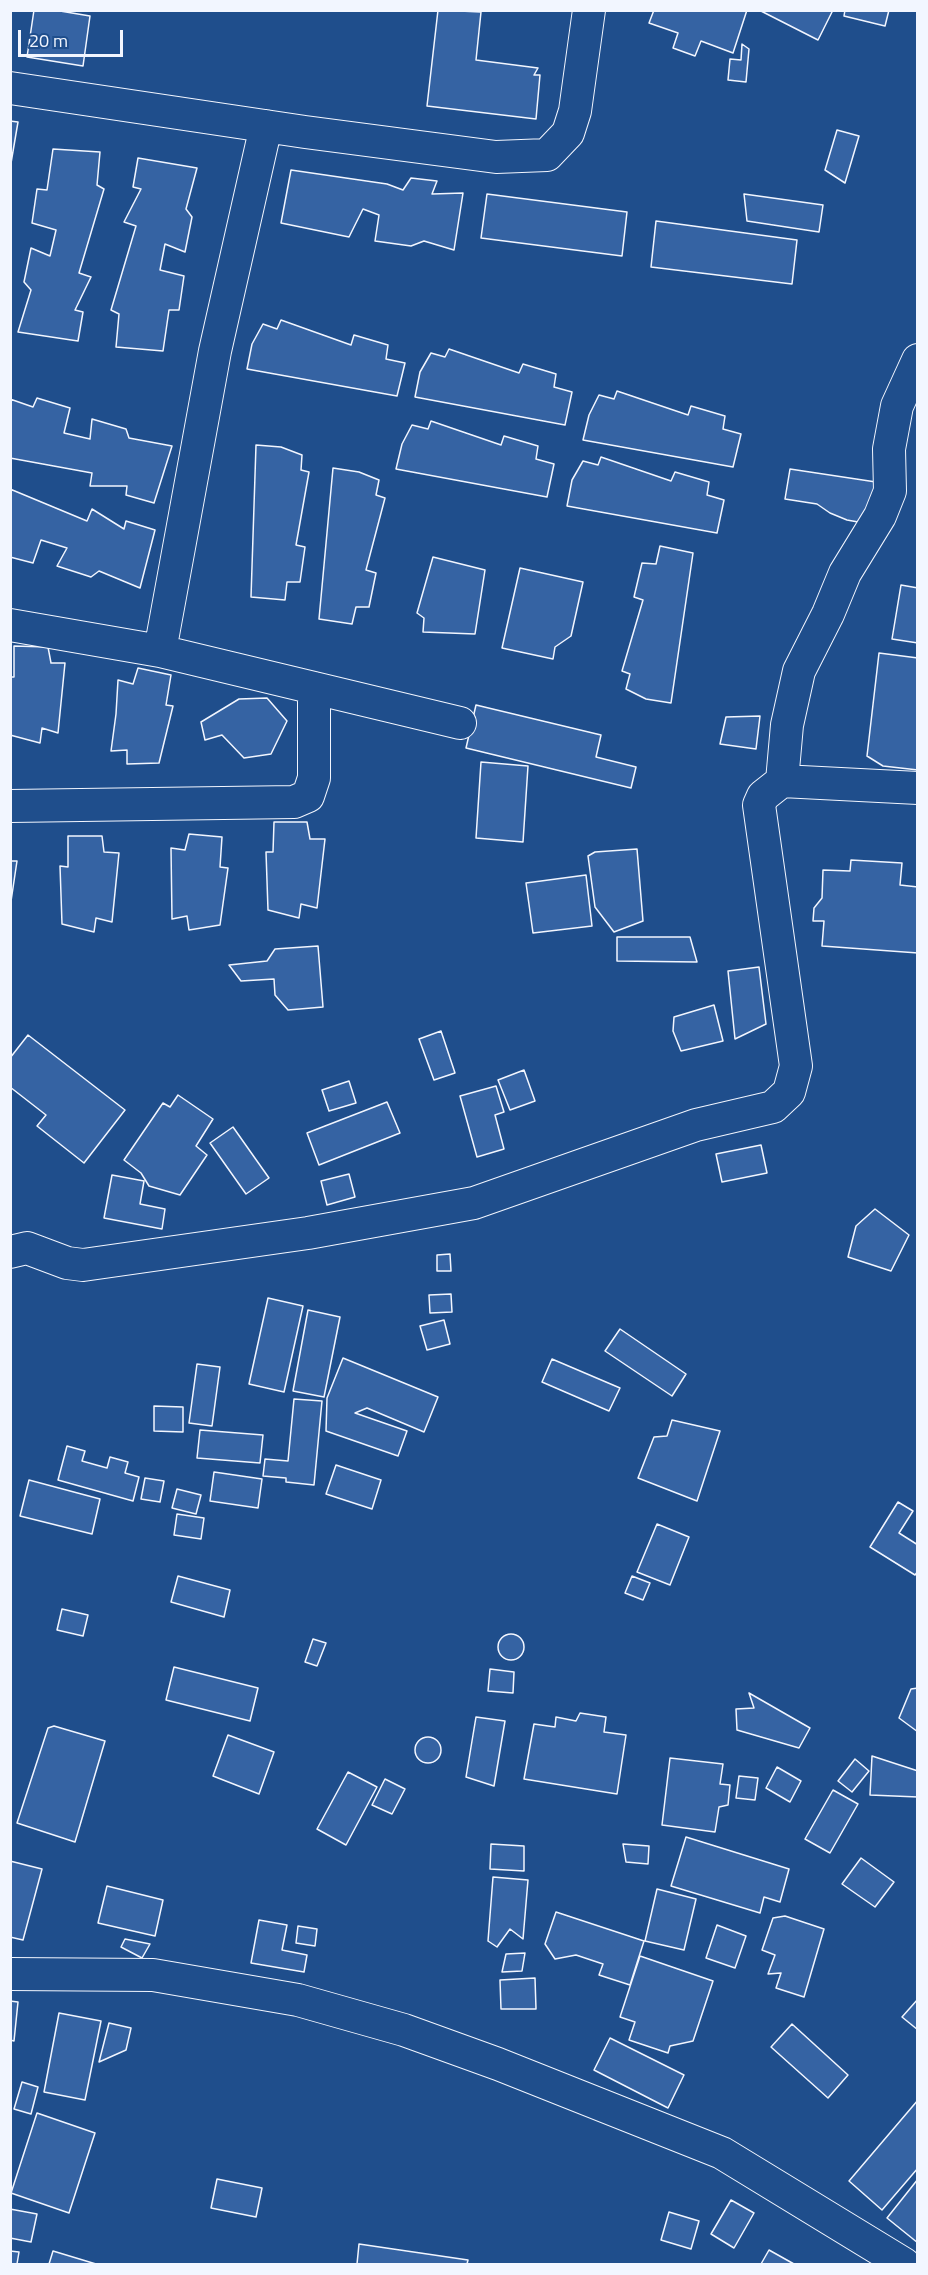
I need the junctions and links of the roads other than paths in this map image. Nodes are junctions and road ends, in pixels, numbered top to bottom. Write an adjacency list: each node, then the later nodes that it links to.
1 (589, 10): 3 (street)
2 (10, 88): 3 (street)
3 (266, 126): 6 (street)
4 (918, 360): 9 (street)
5 (10, 625): 6 (street)
6 (160, 651): 7 (street)
7 (314, 688): 8 (street); 11 (street)
8 (460, 723)
9 (782, 781): 10 (street); 12 (street)
10 (918, 788)
11 (10, 806)
12 (10, 1252)
13 (10, 1974): 14 (street)
14 (904, 2265)

